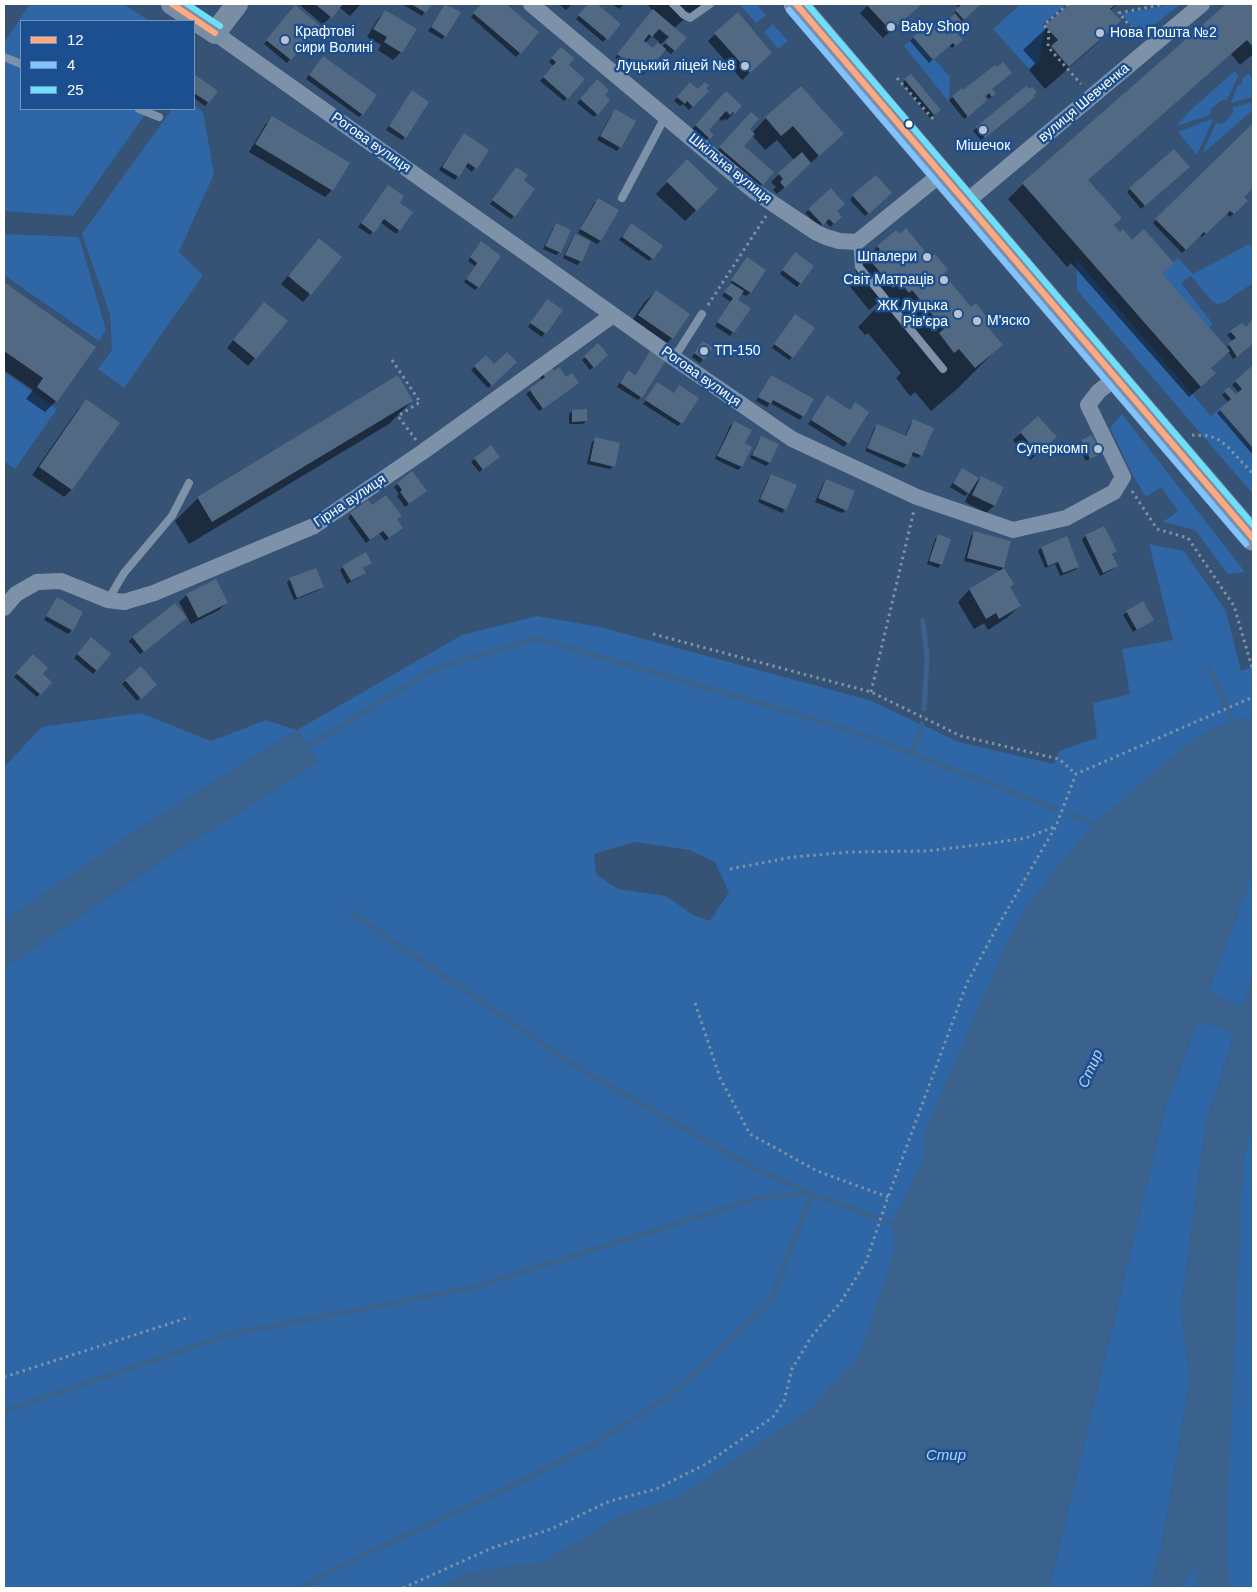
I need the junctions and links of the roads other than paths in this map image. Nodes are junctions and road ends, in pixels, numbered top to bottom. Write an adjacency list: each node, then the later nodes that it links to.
1 (172, 4): 8 (main road)
2 (237, 4): 8 (main road)
3 (531, 4): 13 (street, Шкільна вулиця)
4 (673, 4): 5 (lane)
5 (710, 4)
6 (796, 4): 14 (main road)
7 (1202, 4): 16 (street, вулиця Шевченка)
8 (215, 33): 19 (street, Рогова вулиця)
9 (4, 57): 10 (lane)
10 (20, 64)
11 (142, 110): 12 (lane)
12 (160, 117)
13 (665, 117): 15 (lane); 17 (street, Шкільна вулиця)
14 (941, 174): 16 (main road); 17 (street)
15 (622, 198)
16 (966, 202): 22 (main road)
17 (857, 242): 21 (lane)
18 (702, 314): 20 (lane)
19 (613, 315): 20 (street, Рогова вулиця); 25 (street, Гірна вулиця)
20 (674, 358): 22 (street, Рогова вулиця)
21 (943, 369)
22 (1116, 378): 24 (main road)
23 (189, 483): 25 (lane)
24 (1253, 538)
25 (108, 600): 26 (street, Гірна вулиця)
26 (4, 608)

